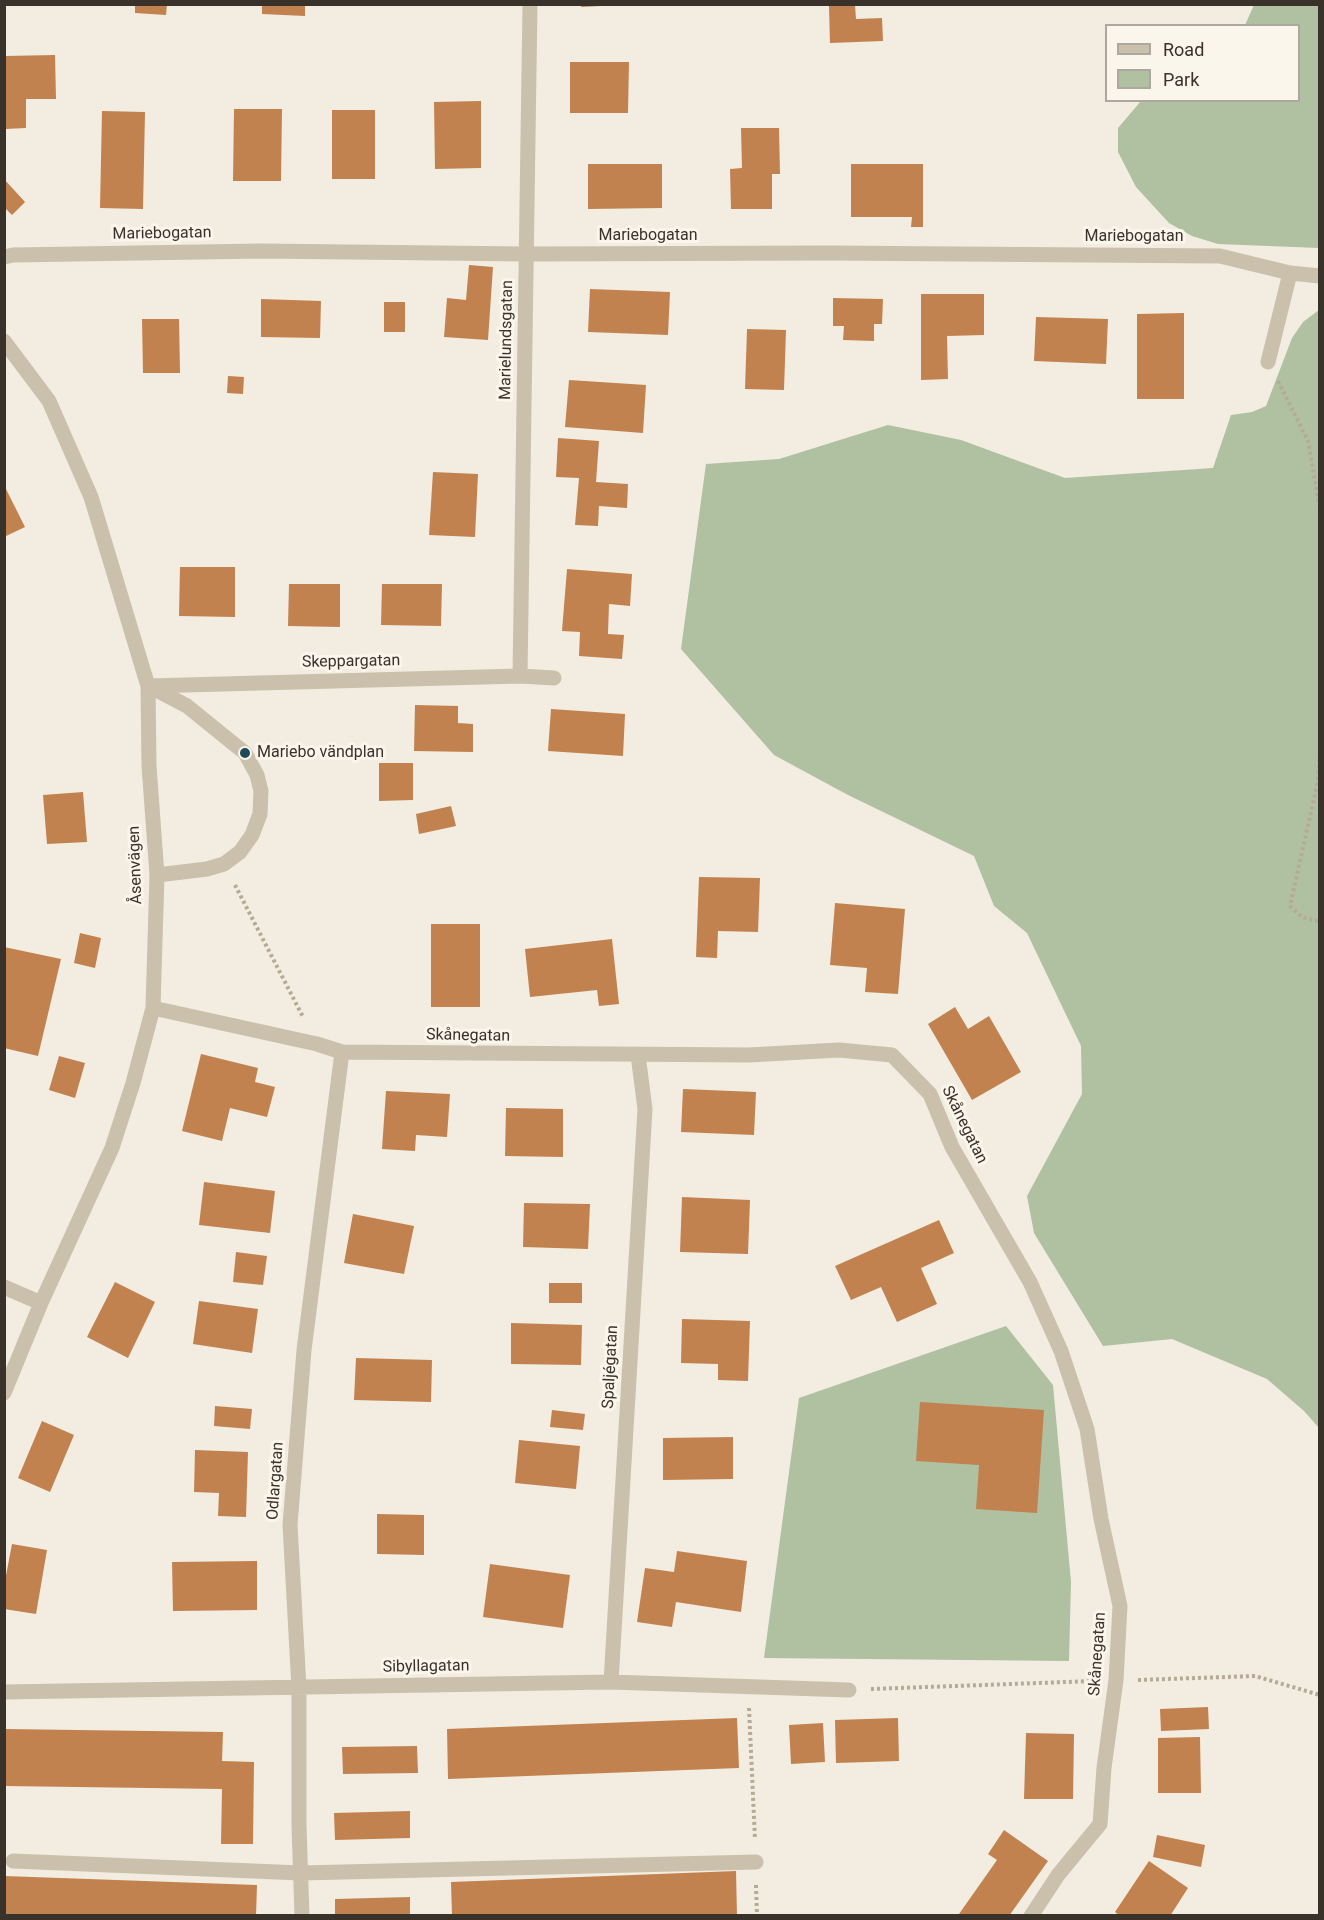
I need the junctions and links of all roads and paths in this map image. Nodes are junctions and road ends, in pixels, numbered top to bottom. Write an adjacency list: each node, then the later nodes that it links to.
1 (530, 4): 2 (street, Marielundsgatan)
2 (526, 254): 3 (street, Mariebogatan); 4 (street, Mariebogatan); 9 (street, Marielundsgatan)
3 (4, 257)
4 (1290, 273): 5 (street, Mariebogatan); 7 (street)
5 (1320, 276)
6 (4, 341): 11 (street, Åsenvägen)
7 (1268, 362): 8 (path)
8 (1320, 508)
9 (520, 676): 10 (street, Skeppargatan); 11 (street, Skeppargatan)
10 (554, 678)
11 (148, 686): 13 (street); 14 (street, Åsenvägen)
12 (1320, 747): 15 (path)
13 (224, 864): 14 (street); 17 (path)
14 (157, 875): 16 (street, Åsenvägen)
15 (1320, 922)
16 (153, 1008): 17 (street, Skånegatan); 21 (street, Åsenvägen)
17 (317, 1044): 18 (street, Skånegatan)
18 (342, 1052): 19 (street, Skånegatan); 26 (street, Odlargatan)
19 (638, 1055): 23 (street, Skånegatan); 24 (street, Spaljégatan)
20 (4, 1287): 21 (street)
21 (41, 1302): 22 (street, Åsenvägen)
22 (4, 1393)
23 (1116, 1680): 27 (path); 29 (path); 35 (street, Skånegatan)
24 (610, 1682): 25 (street, Sibyllagatan); 26 (street, Sibyllagatan)
25 (748, 1686): 27 (street, Sibyllagatan); 31 (path)
26 (299, 1688): 28 (street, Sibyllagatan); 32 (street, Odlargatan)
27 (849, 1690)
28 (4, 1692)
29 (1320, 1695)
30 (13, 1862): 32 (street)
31 (756, 1862): 32 (street); 34 (path)
32 (301, 1873): 33 (street, Odlargatan)
33 (302, 1916)
34 (757, 1916)
35 (1031, 1916)

